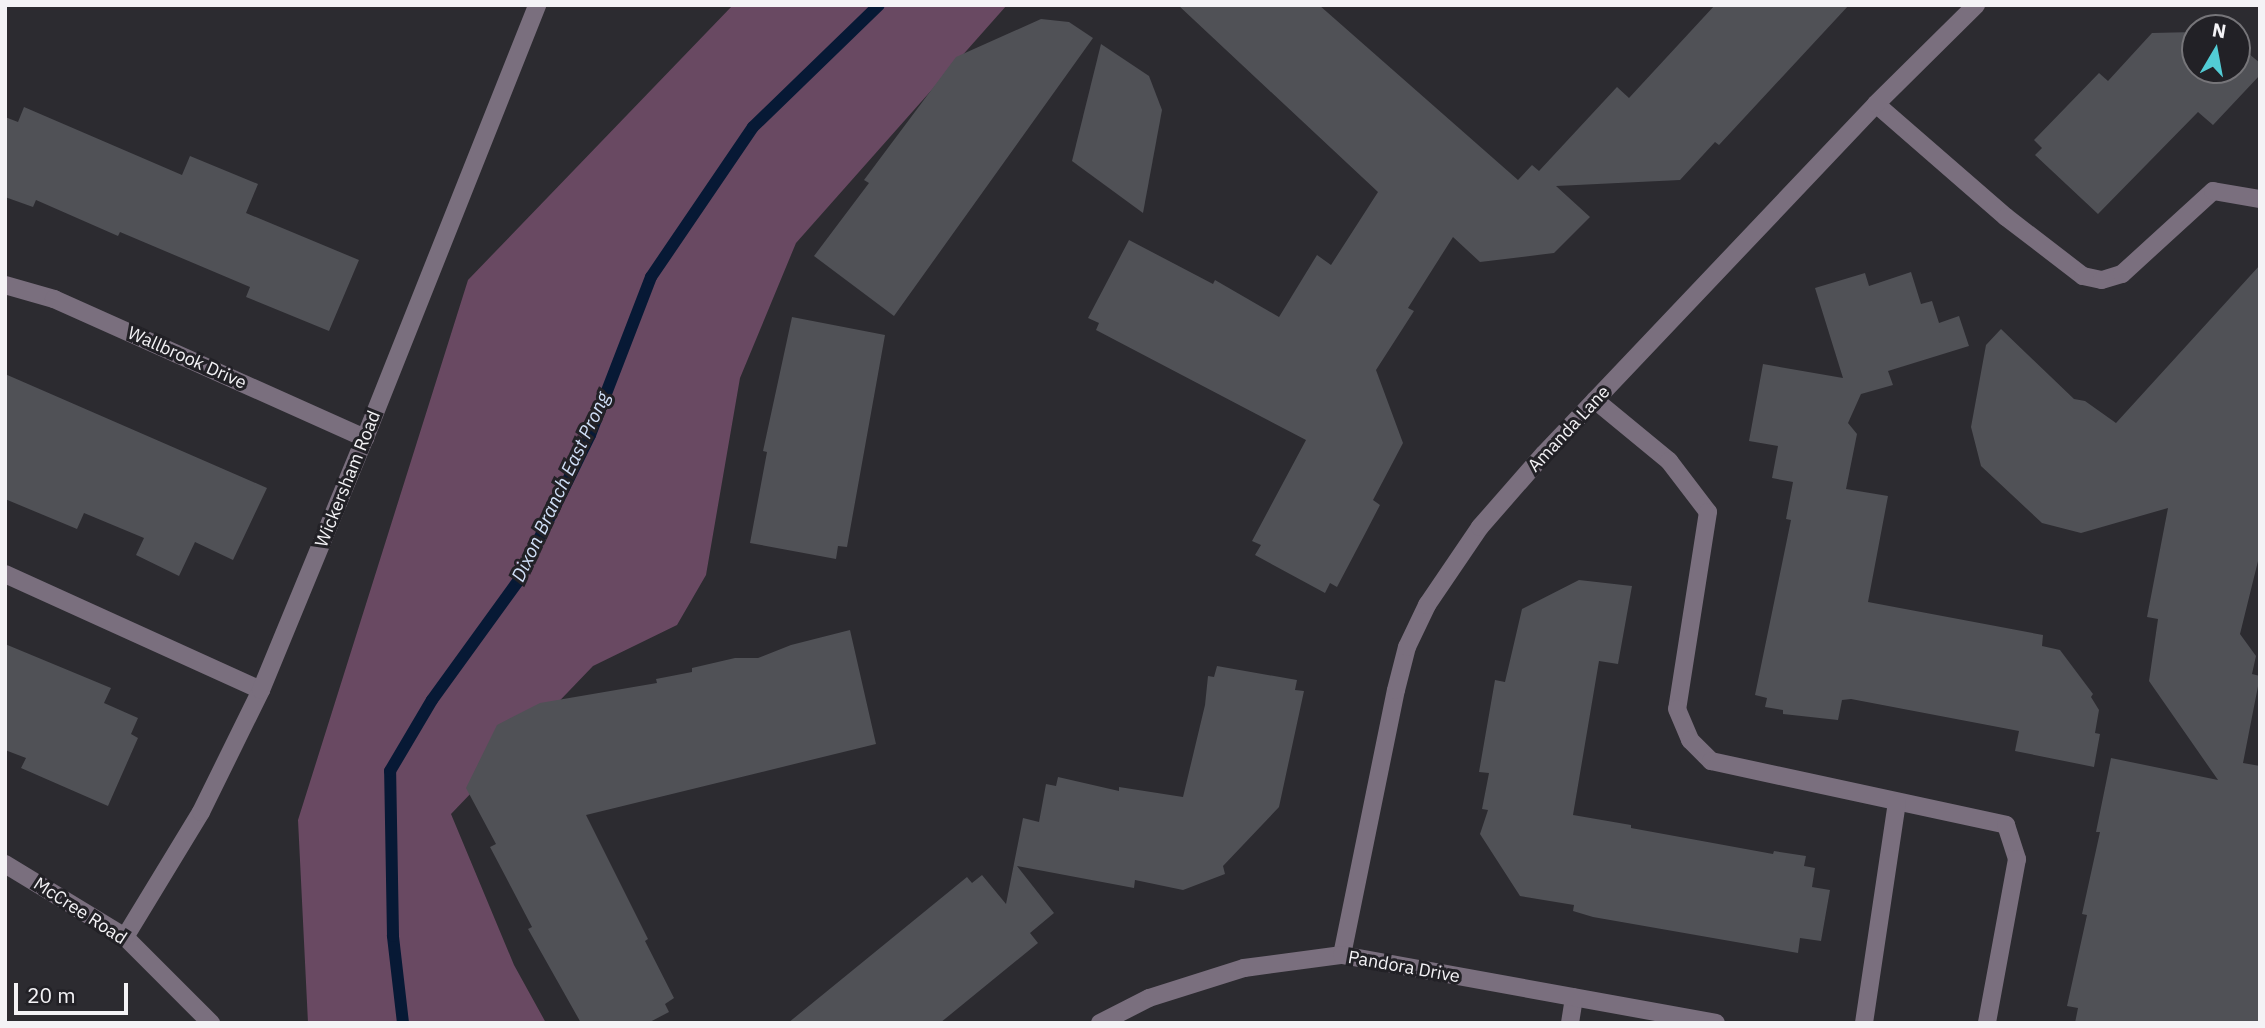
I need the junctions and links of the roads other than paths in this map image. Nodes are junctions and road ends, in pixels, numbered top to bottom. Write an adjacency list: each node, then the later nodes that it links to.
1 (537, 5): 7 (street, Wickersham Road)
2 (1976, 5): 3 (street, Amanda Lane)
3 (1876, 104): 4 (street); 6 (street, Amanda Lane)
4 (2260, 198)
5 (5, 285): 7 (street, Wallbrook Drive)
6 (1595, 401): 10 (street); 13 (street, Amanda Lane)
7 (365, 438): 9 (street, Wickersham Road)
8 (5, 574): 9 (street)
9 (261, 690): 12 (street, Wickersham Road)
10 (1897, 802): 19 (street); 20 (street)
11 (5, 864): 12 (street, McCree Road)
12 (125, 937): 15 (street, McCree Road)
13 (1342, 955): 14 (street, Pandora Drive); 16 (street, Pandora Drive)
14 (1574, 997): 17 (street); 18 (street, Pandora Drive)
15 (211, 1023)
16 (1100, 1023)
17 (1570, 1023)
18 (1716, 1023)
19 (1864, 1023)
20 (1987, 1023)

